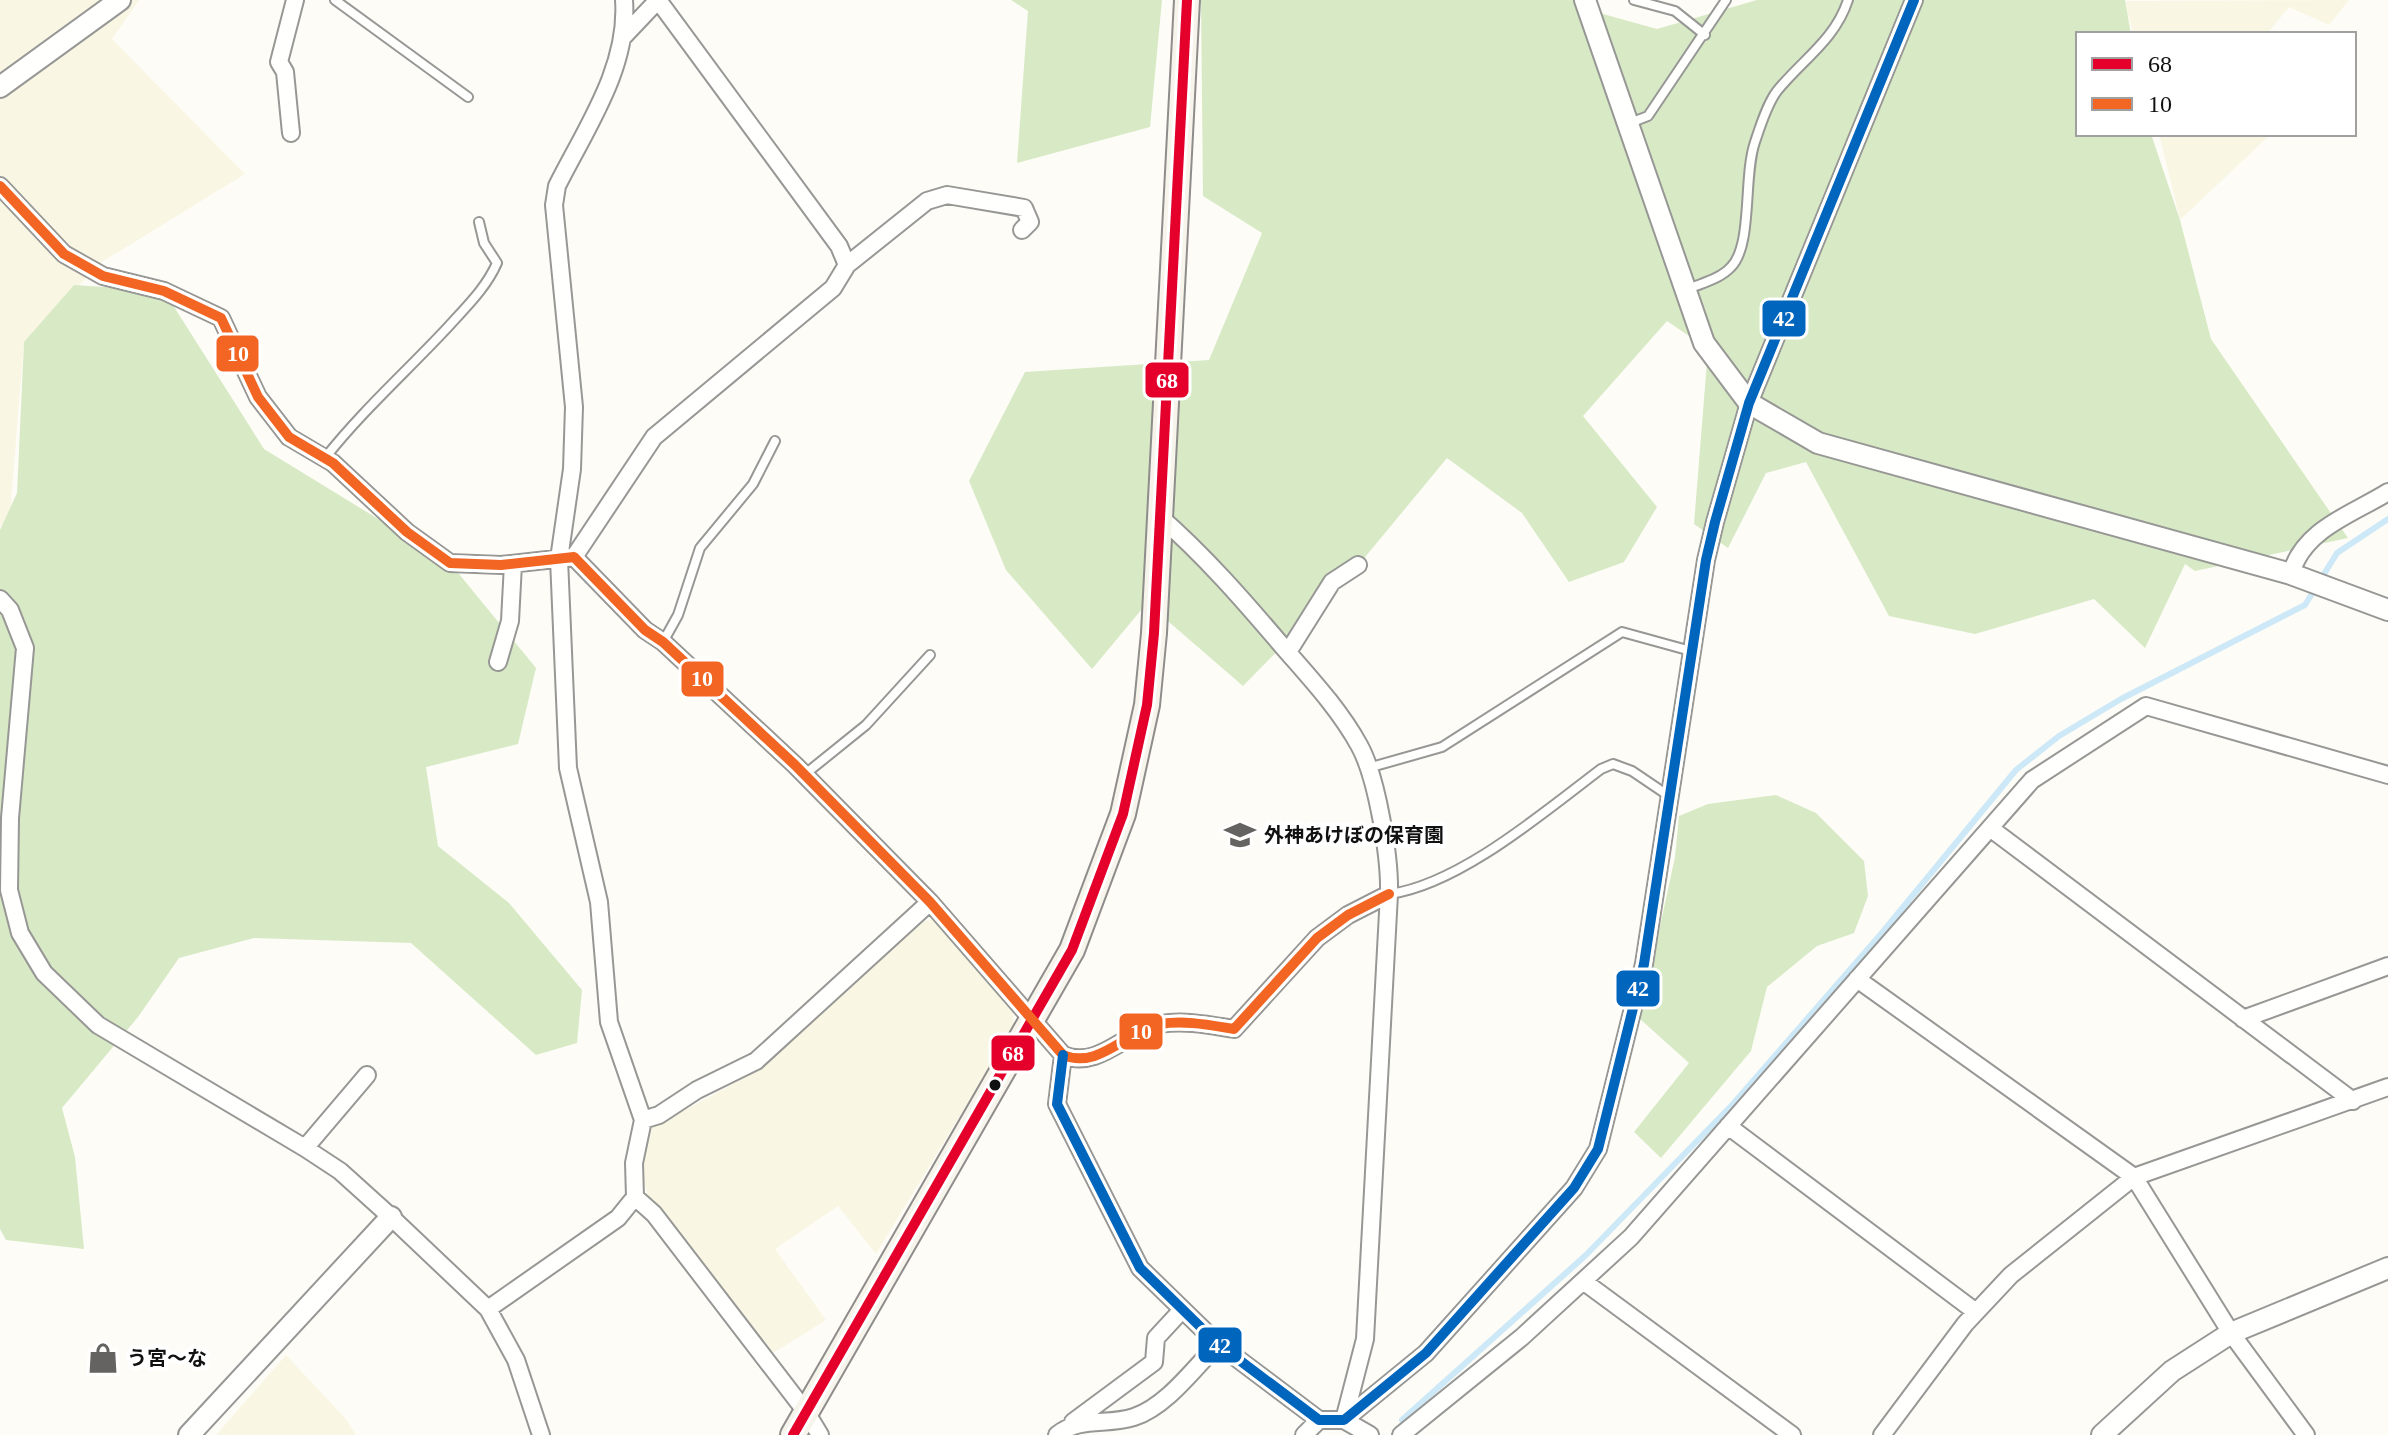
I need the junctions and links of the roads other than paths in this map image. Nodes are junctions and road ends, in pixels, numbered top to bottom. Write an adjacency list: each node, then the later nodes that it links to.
1 (120, 0): 14 (street)
2 (295, 0): 17 (street)
3 (335, 0): 15 (lane)
4 (624, 0): 13 (street)
5 (658, 0): 13 (street); 21 (street)
6 (1187, 0): 27 (main road)
7 (1585, 0): 16 (street)
8 (1634, 0): 12 (lane)
9 (1726, 0): 12 (lane)
10 (1848, 0): 22 (lane)
11 (1914, 0): 23 (street)
12 (1705, 35): 16 (lane)
13 (622, 38): 28 (street)
14 (0, 87)
15 (468, 97)
16 (1626, 125): 22 (street)
17 (291, 133)
18 (0, 186): 25 (street)
19 (479, 222): 25 (lane)
20 (1022, 230): 21 (street)
21 (847, 265): 28 (street)
22 (1685, 290): 23 (street)
23 (1749, 403): 31 (street); 36 (street)
24 (775, 441): 34 (lane)
25 (325, 458): 29 (street)
26 (2388, 492): 31 (street)
27 (1158, 515): 35 (street); 49 (main road)
28 (567, 558): 29 (street); 34 (street); 55 (street)
29 (513, 564): 38 (street)
30 (1358, 565): 35 (street)
31 (2291, 574): 33 (street)
32 (0, 599): 44 (street)
33 (2388, 610)
34 (663, 642): 40 (street)
35 (1288, 652): 39 (street)
36 (1692, 652): 39 (lane); 42 (street)
37 (930, 655): 40 (lane)
38 (498, 662)
39 (1367, 768): 45 (street)
40 (804, 775): 46 (street)
41 (2388, 775): 43 (street)
42 (1670, 797): 45 (lane); 70 (street)
43 (1990, 828): 48 (street); 50 (street)
44 (5, 831): 57 (street)
45 (1389, 894): 51 (street); 70 (street)
46 (930, 902): 49 (street); 55 (street)
47 (2388, 966): 50 (street)
48 (1857, 979): 56 (street); 58 (street)
49 (1035, 1019): 51 (street); 68 (main road)
50 (2243, 1019): 54 (street)
51 (1063, 1055): 64 (street)
52 (367, 1075): 57 (street)
53 (2388, 1087): 54 (street)
54 (2353, 1101): 58 (street)
55 (643, 1120): 59 (street)
56 (1728, 1126): 62 (street); 65 (street)
57 (305, 1148): 60 (street)
58 (2134, 1177): 65 (street); 66 (street)
59 (635, 1197): 63 (street); 68 (street)
60 (391, 1217): 63 (street); 72 (street)
61 (2388, 1268): 66 (street)
62 (1583, 1281): 78 (street); 79 (street)
63 (488, 1309): 73 (street)
64 (1181, 1311): 67 (street); 71 (street)
65 (1976, 1312): 80 (street)
66 (2231, 1333): 81 (street); 82 (street)
67 (1218, 1344): 69 (street); 71 (street)
68 (806, 1412): 74 (main road); 75 (street)
69 (1319, 1420): 70 (street); 76 (street)
70 (1344, 1420): 77 (street)
71 (1063, 1430)
72 (189, 1435)
73 (541, 1435)
74 (793, 1435)
75 (820, 1435)
76 (1304, 1435)
77 (1370, 1435)
78 (1401, 1435)
79 (1792, 1435)
80 (1882, 1435)
81 (2102, 1435)
82 (2306, 1435)

